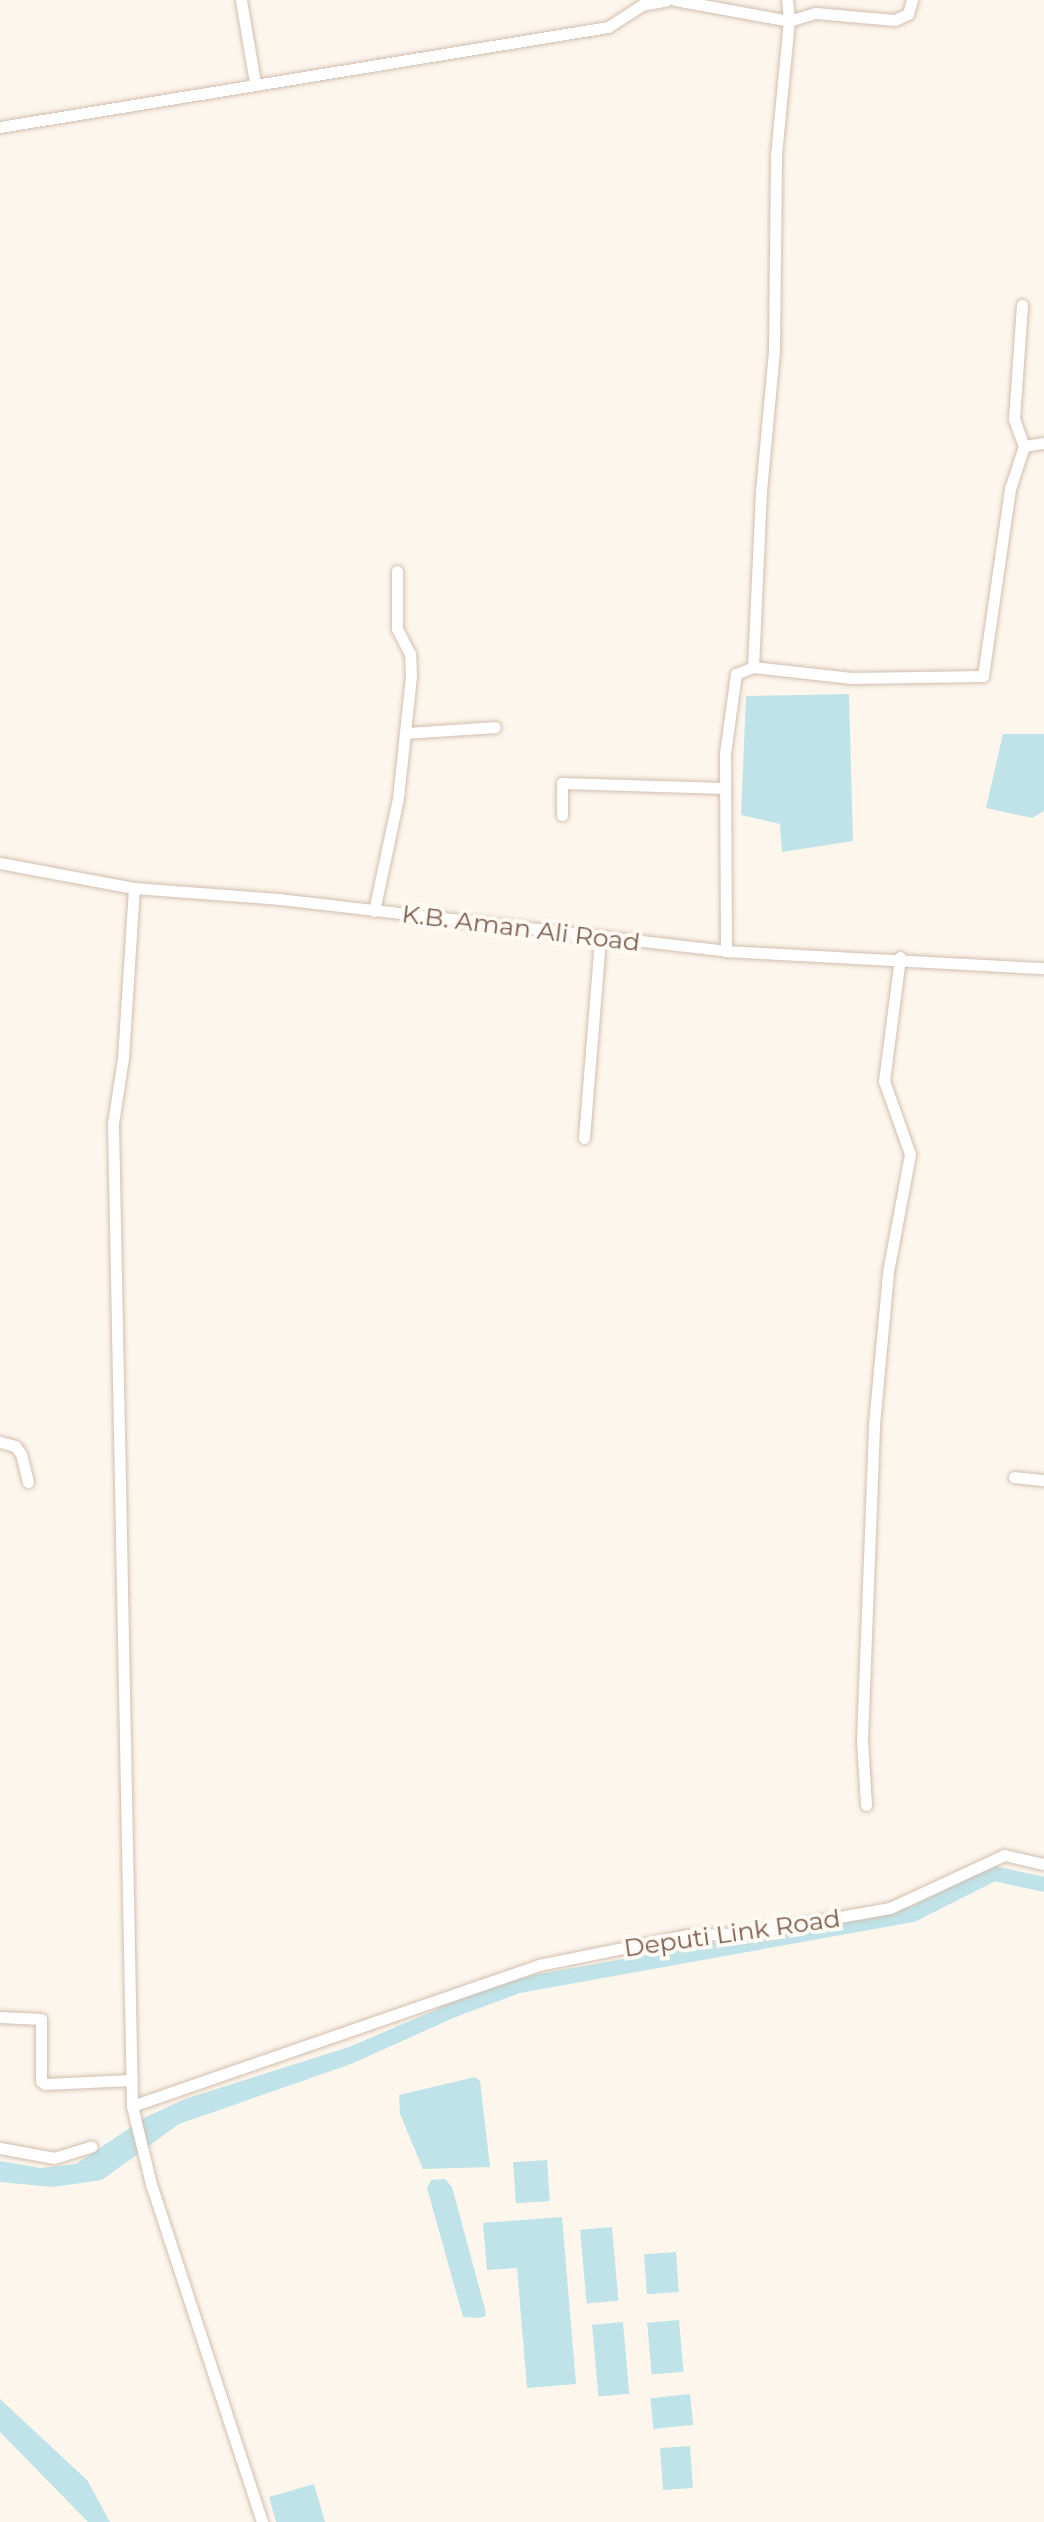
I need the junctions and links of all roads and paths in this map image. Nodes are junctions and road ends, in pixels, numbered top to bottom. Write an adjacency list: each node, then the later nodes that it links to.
1 (241, 0): 7 (street)
2 (668, 0): 7 (street)
3 (676, 0): 6 (street)
4 (788, 0): 6 (street)
5 (912, 0): 6 (street)
6 (789, 20): 13 (street)
7 (255, 84): 8 (street)
8 (0, 126)
9 (1022, 305): 11 (street)
10 (1044, 443): 11 (street)
11 (1024, 446): 13 (street)
12 (397, 571): 15 (street)
13 (753, 667): 16 (street)
14 (495, 727): 15 (street)
15 (405, 732): 20 (street)
16 (724, 788): 17 (street); 22 (street)
17 (562, 815)
18 (0, 863): 19 (street, K.B. Aman Ali Road)
19 (134, 888): 20 (street, K.B. Aman Ali Road); 33 (street)
20 (374, 911): 21 (street, K.B. Aman Ali Road)
21 (600, 937): 22 (street, K.B. Aman Ali Road); 25 (street)
22 (726, 951): 23 (street, K.B. Aman Ali Road)
23 (900, 957): 24 (street, K.B. Aman Ali Road); 30 (street)
24 (1044, 968)
25 (584, 1138)
26 (0, 1442): 29 (street)
27 (1014, 1477): 28 (street)
28 (1044, 1480)
29 (28, 1482)
30 (866, 1805)
31 (1044, 1864): 34 (street, Deputi Link Road)
32 (0, 2016): 33 (street)
33 (132, 2080): 34 (street)
34 (132, 2106): 37 (street)
35 (91, 2147): 36 (street)
36 (0, 2148)
37 (262, 2522)

